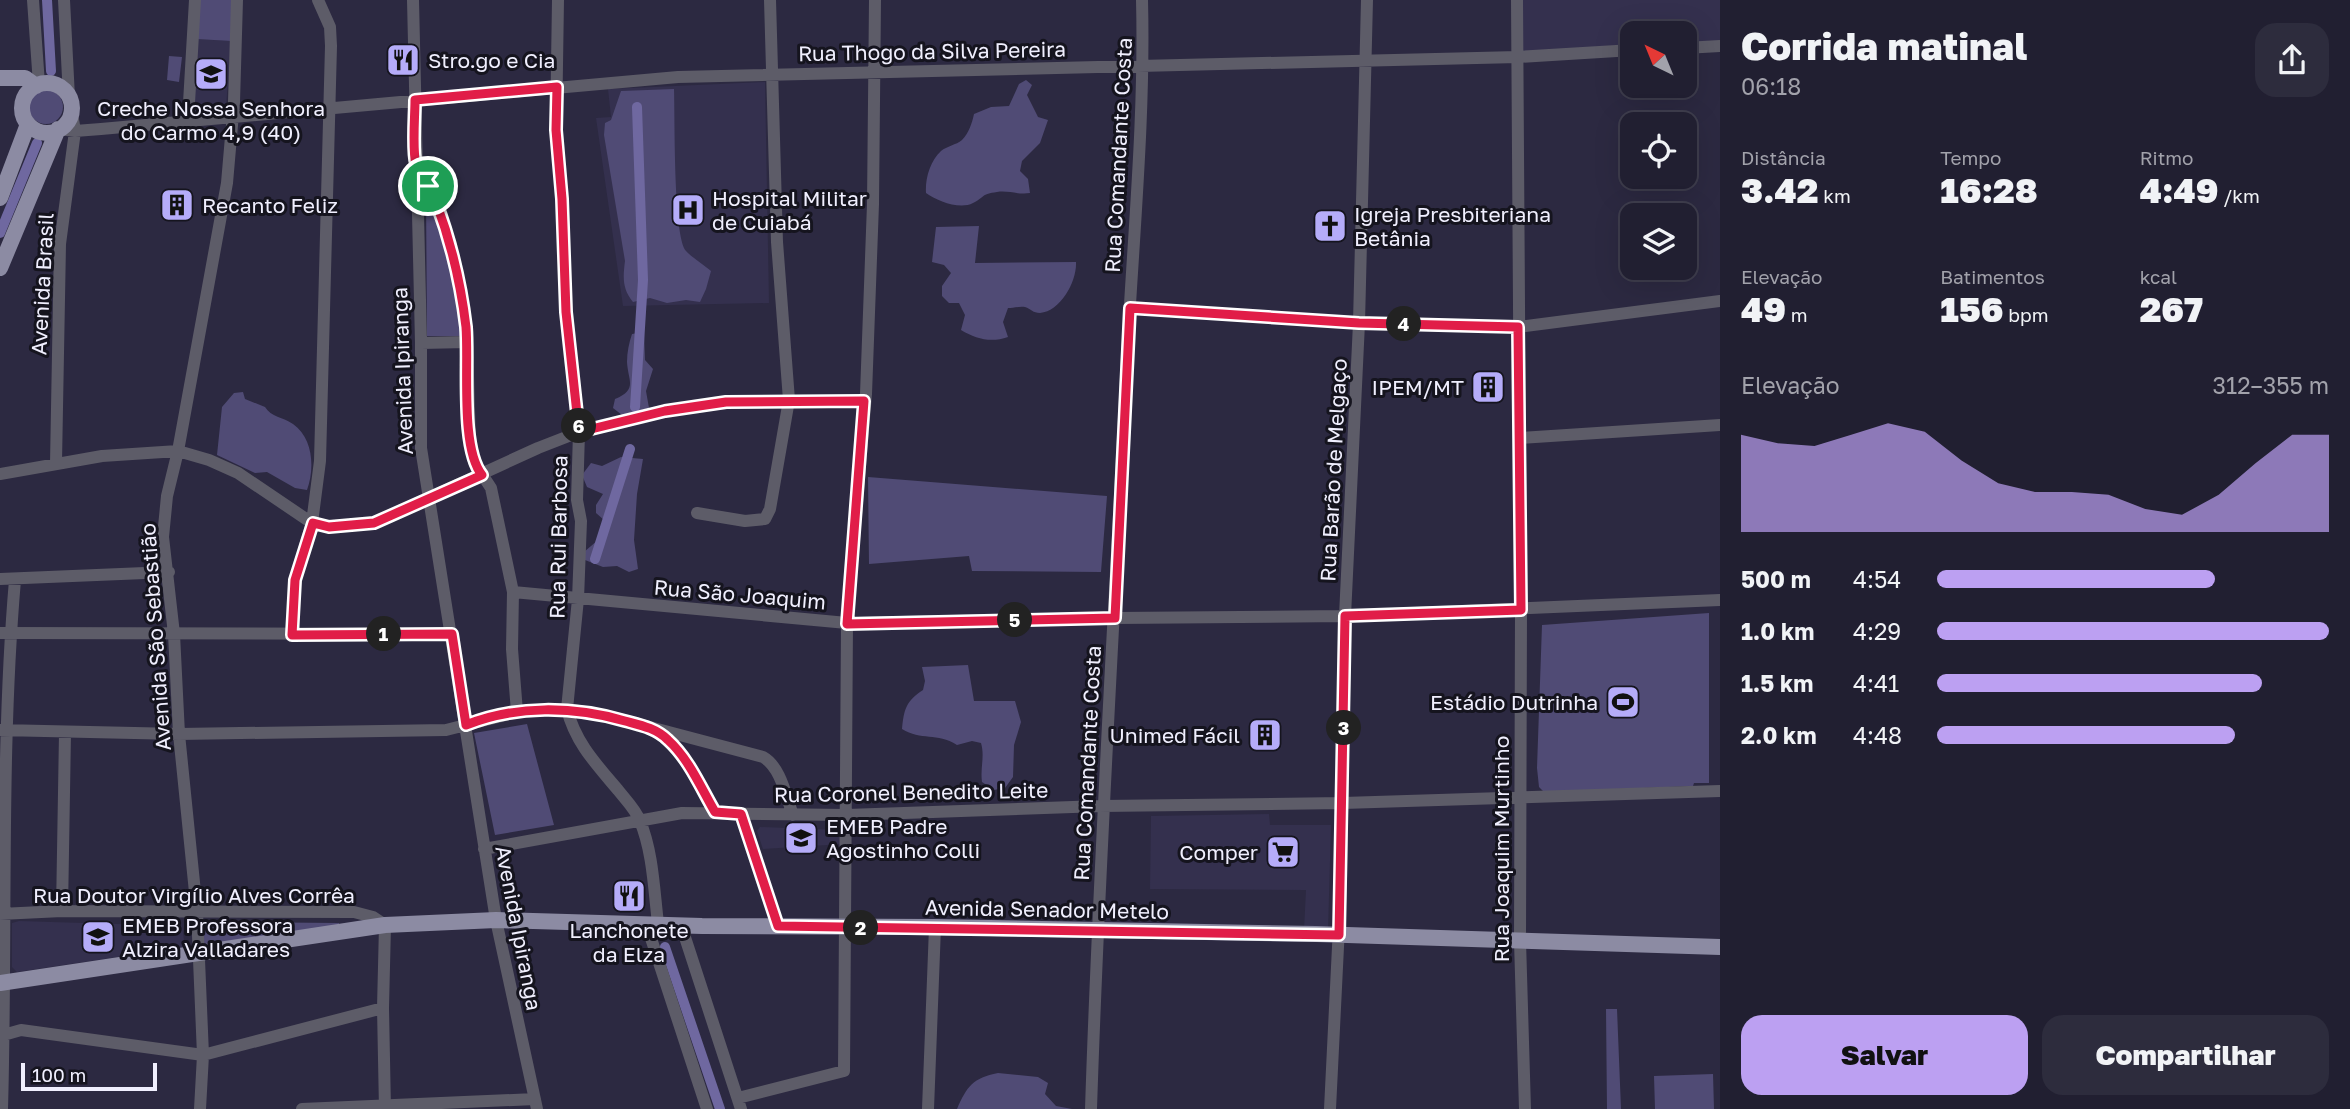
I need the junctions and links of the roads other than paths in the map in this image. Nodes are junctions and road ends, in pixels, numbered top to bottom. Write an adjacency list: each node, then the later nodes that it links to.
1 (33, 0): 18 (street)
2 (64, 0): 27 (street)
3 (195, 0): 31 (street)
4 (237, 0): 30 (street, Avenida São Sebastião)
5 (318, 0): 29 (street)
6 (413, 0): 26 (street, Avenida Ipiranga)
7 (558, 0): 25 (street, Rua Rui Barbosa)
8 (770, 0): 21 (street)
9 (875, 0): 20 (street)
10 (1142, 0): 19 (street, Rua Comandante Costa)
11 (1367, 0): 17 (street, Rua Barão de Melgaço)
12 (1517, 0): 16 (street, Rua Joaquim Murtinho)
13 (1720, 46): 14 (street)
14 (1698, 47)
15 (1620, 51): 16 (street, Rua Thogo da Silva Pereira)
16 (1518, 57): 17 (street, Rua Thogo da Silva Pereira); 41 (street, Rua Joaquim Murtinho)
17 (1366, 60): 19 (street, Rua Thogo da Silva Pereira); 40 (street, Rua Barão de Melgaço)
18 (37, 64): 23 (main road)
19 (1143, 66): 20 (street, Rua Thogo da Silva Pereira); 39 (street, Rua Comandante Costa)
20 (876, 72): 21 (street, Rua Thogo da Silva Pereira); 45 (street)
21 (771, 74): 25 (street, Rua Thogo da Silva Pereira); 44 (street)
22 (0, 78): 23 (main road)
23 (33, 83): 27 (main road); 28 (main road)
24 (0, 85): 28 (main road)
25 (557, 87): 26 (street, Rua Thogo da Silva Pereira); 47 (street, Rua Rui Barbosa)
26 (415, 100): 29 (street, Rua Thogo da Silva Pereira); 35 (street, Avenida Ipiranga)
27 (70, 102): 33 (main road); 34 (street)
28 (22, 107): 32 (main road)
29 (328, 108): 30 (street, Rua Thogo da Silva Pereira); 55 (street)
30 (233, 116): 31 (street, Rua Thogo da Silva Pereira); 49 (street, Avenida São Sebastião)
31 (188, 120): 34 (street, Rua Thogo da Silva Pereira)
32 (28, 124): 33 (main road); 36 (main road)
33 (64, 130): 34 (street, Rua Thogo da Silva Pereira); 37 (main road); 50 (street, Avenida Brasil)
34 (101, 130)
35 (416, 164): 42 (street); 43 (street, Avenida Ipiranga)
36 (0, 198)
37 (0, 268)
38 (1720, 301): 41 (street)
39 (1130, 308): 40 (street); 64 (street, Rua Comandante Costa)
40 (1359, 323): 41 (street); 63 (street, Rua Barão de Melgaço)
41 (1518, 327): 48 (street, Rua Joaquim Murtinho)
42 (467, 342): 43 (street); 52 (street)
43 (421, 343): 53 (street, Avenida Ipiranga)
44 (789, 400): 45 (street); 47 (street); 54 (street)
45 (864, 401): 65 (street)
46 (1720, 425): 48 (street)
47 (579, 432): 52 (street); 60 (street, Rua Rui Barbosa)
48 (1519, 438): 62 (street, Rua Joaquim Murtinho)
49 (178, 451): 50 (street); 55 (street); 56 (street, Avenida São Sebastião)
50 (56, 463): 51 (street)
51 (0, 474)
52 (482, 475): 53 (street); 59 (street)
53 (430, 499): 55 (street); 68 (street, Avenida Ipiranga)
54 (696, 513)
55 (313, 523): 69 (street)
56 (169, 572): 58 (street); 67 (street, Avenida São Sebastião)
57 (0, 579): 58 (street)
58 (15, 580): 66 (street)
59 (513, 592): 60 (street, Rua São Joaquim); 71 (street)
60 (578, 599): 65 (street, Rua São Joaquim); 70 (street, Rua Rui Barbosa)
61 (1720, 600): 62 (street, Rua São Joaquim)
62 (1521, 610): 63 (street, Rua São Joaquim); 78 (street, Rua Joaquim Murtinho)
63 (1345, 616): 64 (street, Rua São Joaquim); 79 (street, Rua Barão de Melgaço)
64 (1115, 618): 65 (street, Rua São Joaquim); 80 (street, Rua Comandante Costa)
65 (847, 624): 84 (street)
66 (5, 634): 67 (street); 74 (street)
67 (174, 634): 69 (street); 76 (street, Avenida São Sebastião)
68 (452, 634): 69 (street); 72 (street, Avenida Ipiranga)
69 (292, 635)
70 (567, 709): 71 (street); 73 (street); 85 (street, Rua Rui Barbosa)
71 (517, 712): 72 (street)
72 (466, 725): 76 (street); 86 (street, Avenida Ipiranga)
73 (652, 728): 81 (street); 83 (street)
74 (3, 731): 75 (street); 89 (street)
75 (65, 733): 76 (street); 87 (street)
76 (179, 734): 88 (street, Avenida São Sebastião)
77 (1720, 791): 78 (street, Rua Coronel Benedito Leite)
78 (1520, 798): 79 (street, Rua Coronel Benedito Leite); 99 (street, Rua Joaquim Murtinho)
79 (1343, 803): 80 (street, Rua Coronel Benedito Leite); 98 (street, Rua Barão de Melgaço)
80 (1105, 806): 84 (street, Rua Coronel Benedito Leite); 97 (street, Rua Comandante Costa)
81 (715, 812): 82 (street, Rua Coronel Benedito Leite); 85 (street, Rua Coronel Benedito Leite)
82 (741, 814): 83 (street, Rua Coronel Benedito Leite); 94 (street)
83 (793, 815): 84 (street, Rua Coronel Benedito Leite)
84 (847, 815): 96 (street)
85 (640, 821): 86 (street, Rua Coronel Benedito Leite); 91 (street, Rua Rui Barbosa)
86 (484, 849): 90 (street, Avenida Ipiranga)
87 (62, 911): 88 (street, Rua Doutor Virgílio Alves Corrêa); 89 (street, Rua Doutor Virgílio Alves Corrêa)
88 (197, 912): 92 (street, Rua Doutor Virgílio Alves Corrêa); 101 (street, Avenida São Sebastião)
89 (2, 914): 102 (street)
90 (496, 920): 91 (main road, Avenida Senador Metelo); 92 (main road, Avenida Senador Metelo); 106 (street, Avenida Ipiranga)
91 (652, 923): 93 (main road, Avenida Senador Metelo); 112 (street, Rua Rui Barbosa)
92 (385, 925): 101 (main road, Avenida Senador Metelo); 103 (street)
93 (681, 925): 94 (main road, Avenida Senador Metelo); 107 (street)
94 (778, 926): 96 (main road, Avenida Senador Metelo)
95 (935, 927): 96 (main road, Avenida Senador Metelo); 97 (main road, Avenida Senador Metelo); 113 (street)
96 (846, 928): 107 (street)
97 (1097, 930): 98 (main road, Avenida Senador Metelo); 114 (street, Rua Comandante Costa)
98 (1339, 935): 99 (main road, Avenida Senador Metelo); 115 (street, Rua Barão de Melgaço)
99 (1520, 941): 100 (main road, Avenida Senador Metelo); 116 (street, Rua Joaquim Murtinho)
100 (1720, 947)
101 (197, 953): 102 (main road, Avenida Senador Metelo); 105 (street, Avenida São Sebastião)
102 (2, 983): 104 (street)
103 (383, 1008): 105 (street); 108 (street)
104 (2, 1035): 105 (street); 109 (street)
105 (203, 1055): 110 (street, Avenida São Sebastião)
106 (536, 1104): 108 (street)
107 (739, 1104)
108 (386, 1107): 111 (street)
109 (2, 1109)
110 (200, 1109)
111 (302, 1109)
112 (706, 1109)
113 (928, 1109)
114 (1091, 1109)
115 (1330, 1109)
116 (1525, 1109)

